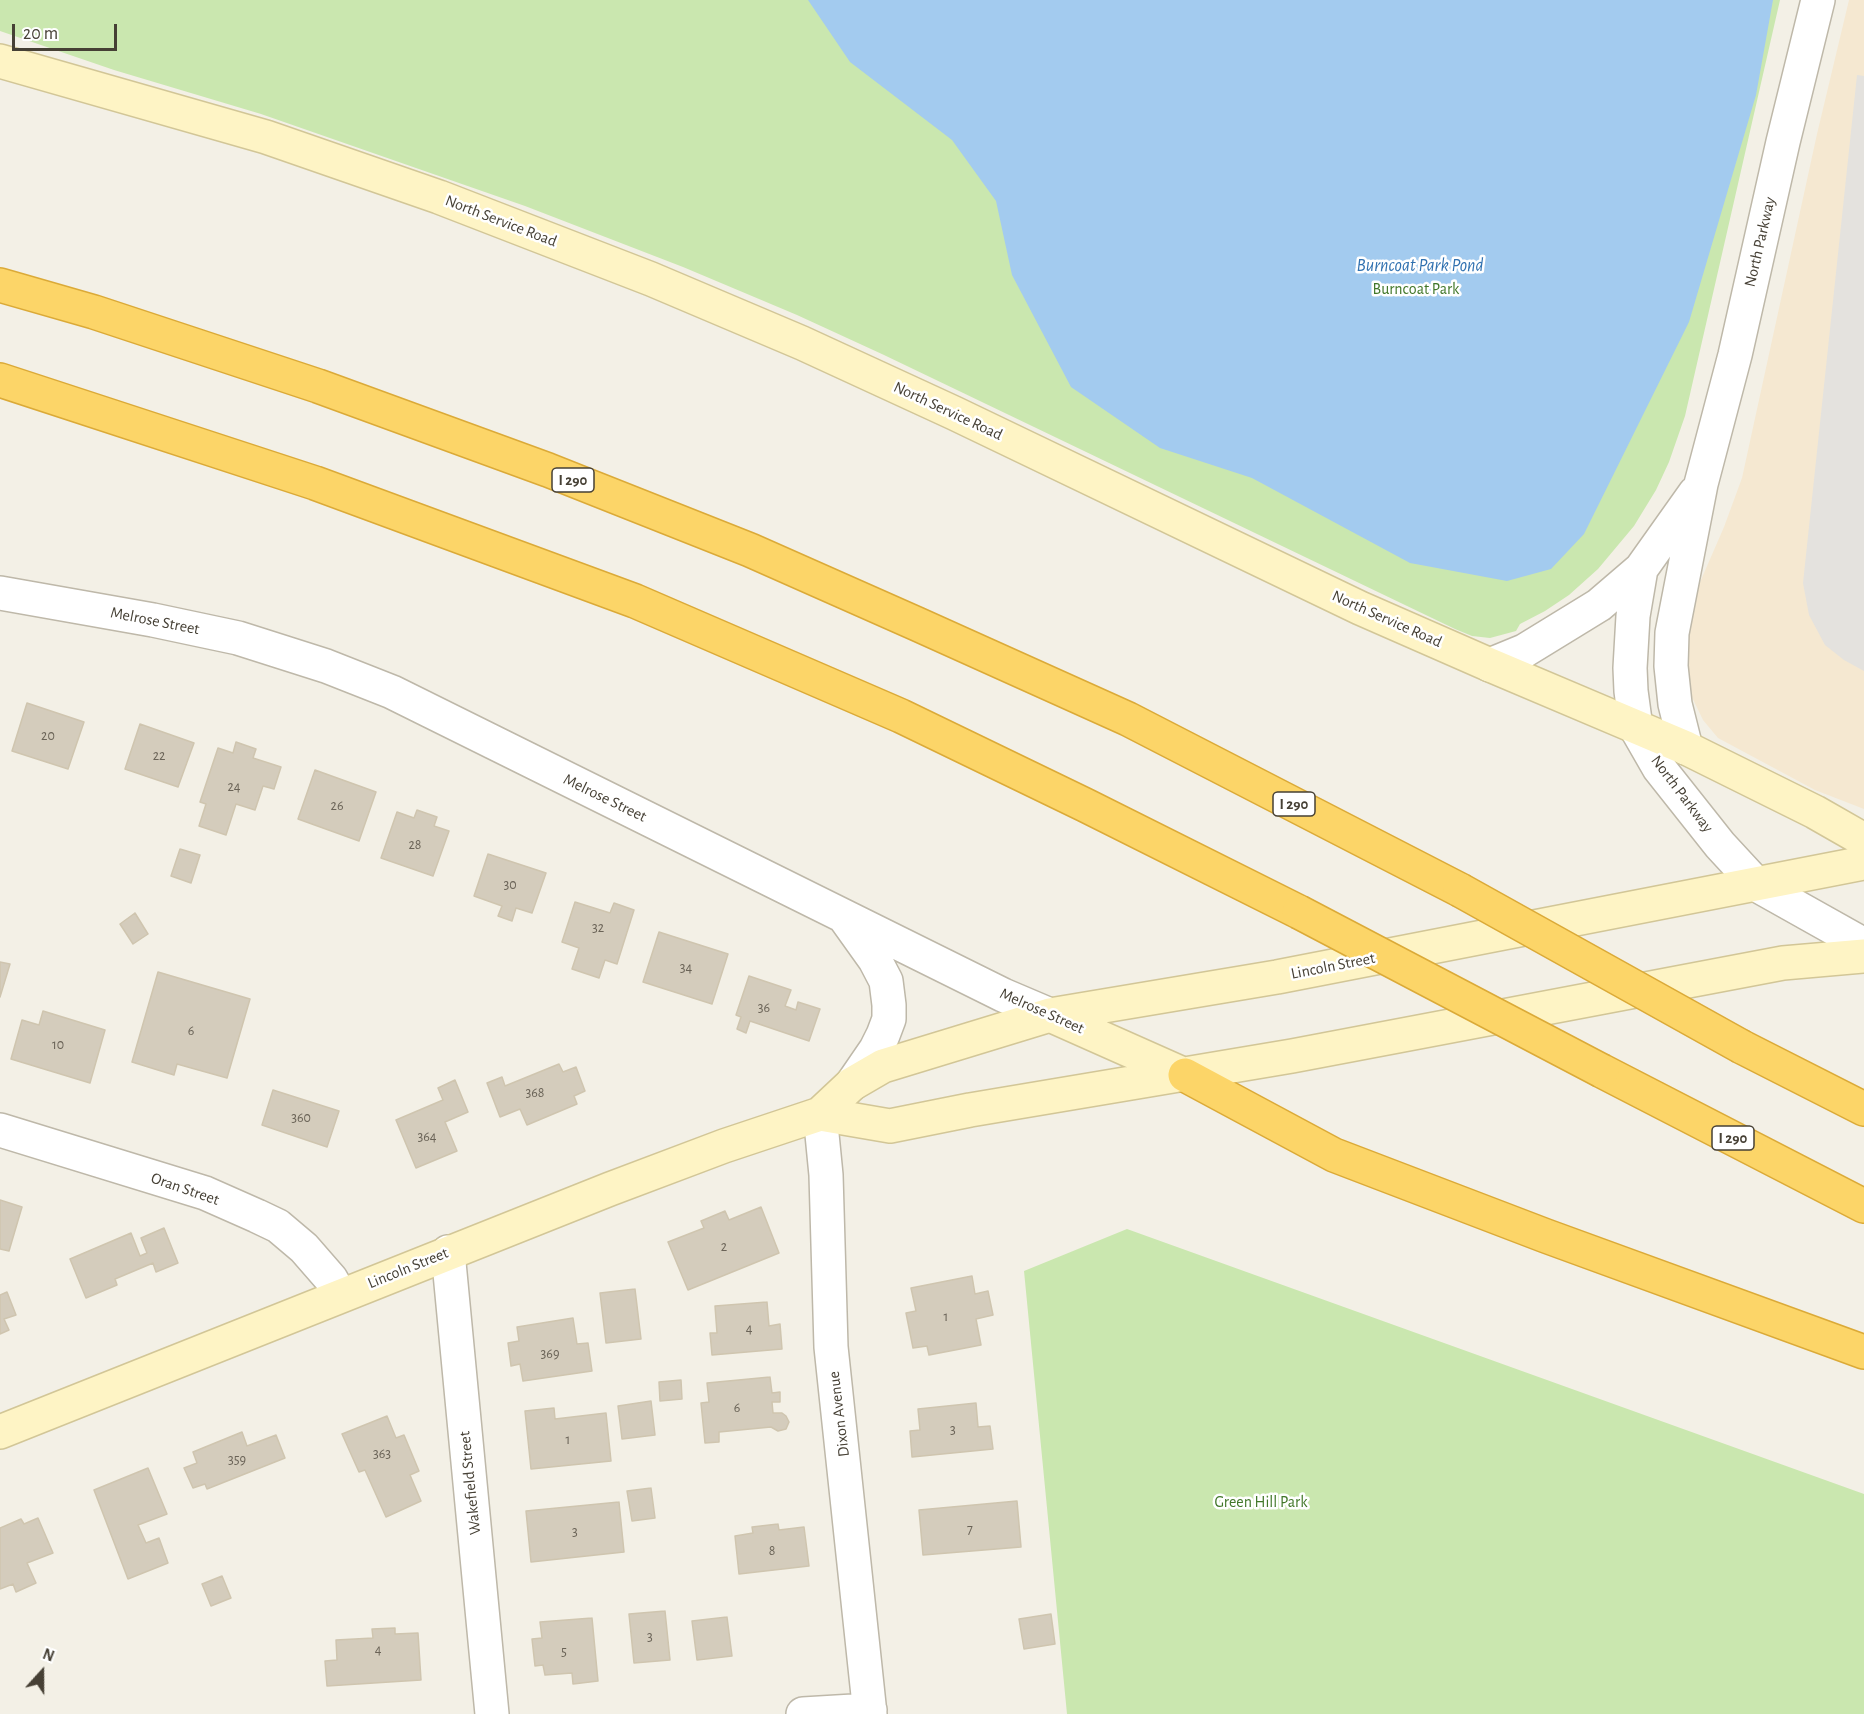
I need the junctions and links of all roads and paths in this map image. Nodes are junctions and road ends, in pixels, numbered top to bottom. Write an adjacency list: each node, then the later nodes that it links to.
1 (1818, 0): 5 (street, North Parkway)
2 (0, 61): 8 (main road, North Service Road)
3 (0, 285): 20 (highway, I 290, bridge)
4 (0, 380): 23 (highway, I 290, bridge)
5 (1701, 484): 6 (street, North Parkway); 10 (street, North Parkway)
6 (1641, 569): 8 (street, North Parkway); 9 (street, North Parkway)
7 (0, 593): 14 (street, Melrose Street)
8 (1490, 665): 9 (main road, North Service Road)
9 (1636, 728): 10 (main road, North Service Road); 13 (street, North Parkway)
10 (1686, 748): 11 (main road, North Service Road)
11 (1864, 840)
12 (1864, 863): 13 (main road, Lincoln Street)
13 (1757, 885): 15 (street, North Parkway); 17 (main road, Lincoln Street)
14 (842, 914): 17 (street, Melrose Street); 19 (street)
15 (1864, 945)
16 (1864, 956): 18 (main road, Lincoln Street)
17 (1050, 1015): 18 (main road, Melrose Street); 19 (main road, Lincoln Street)
18 (1185, 1075): 21 (main road, Lincoln Street); 26 (highway)
19 (852, 1084): 21 (main road, Lincoln Street)
20 (1864, 1109)
21 (820, 1114): 24 (main road, Lincoln Street); 28 (street, Dixon Avenue)
22 (0, 1130): 25 (street, Oran Street)
23 (1864, 1206)
24 (448, 1252): 25 (main road, Lincoln Street); 29 (street, Wakefield Street)
25 (340, 1295): 27 (main road, Lincoln Street)
26 (1864, 1352)
27 (0, 1432)
28 (870, 1712): 30 (street)
29 (492, 1714)
30 (803, 1714)

